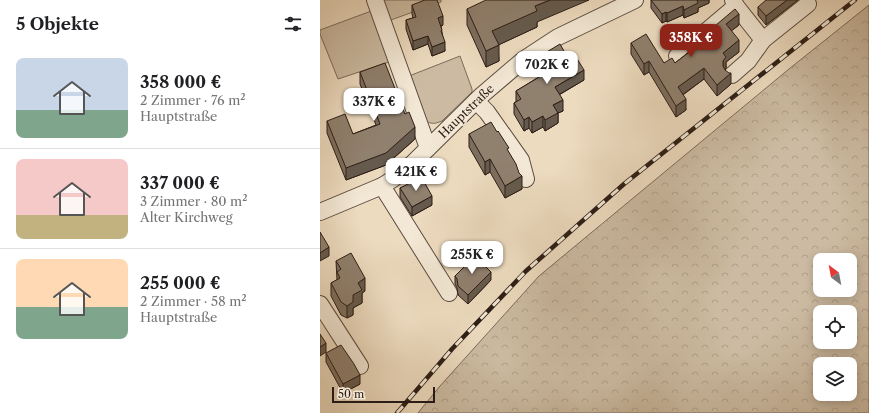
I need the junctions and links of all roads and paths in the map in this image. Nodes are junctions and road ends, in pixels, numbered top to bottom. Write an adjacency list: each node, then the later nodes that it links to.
1 (375, 0): 9 (street)
2 (635, 0): 8 (street, Hauptstraße)
3 (735, 3): 5 (street); 6 (street)
4 (808, 4): 5 (street)
5 (762, 40): 7 (street)
6 (677, 56)
7 (732, 74)
8 (476, 101): 9 (street, Hauptstraße); 10 (street)
9 (428, 148): 11 (street, Hauptstraße)
10 (526, 179)
11 (382, 186): 12 (street, Hauptstraße); 13 (street)
12 (320, 212)
13 (449, 294)
14 (320, 304): 15 (street)
15 (360, 366)

